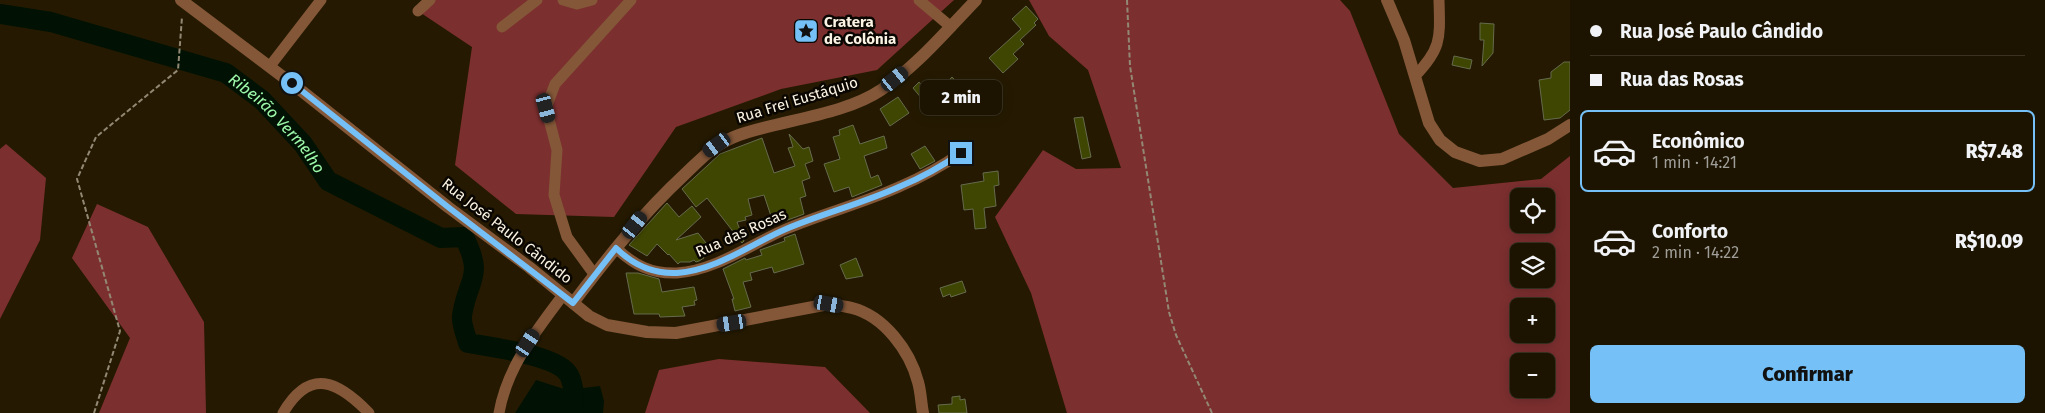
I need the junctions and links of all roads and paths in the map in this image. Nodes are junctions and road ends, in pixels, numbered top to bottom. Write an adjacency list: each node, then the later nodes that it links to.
1 (321, 0): 16 (street)
2 (430, 0): 13 (street)
3 (537, 0): 14 (street)
4 (563, 0): 5 (street)
5 (592, 0)
6 (631, 0): 21 (street)
7 (919, 0): 15 (street)
8 (976, 0): 15 (street, Rua Frei Eustáquio)
9 (1127, 0): 28 (path)
10 (1387, 0): 17 (street)
11 (1439, 0): 17 (street)
12 (182, 1): 16 (street, Rua José Paulo Cândido); 23 (path)
13 (418, 11)
14 (502, 27)
15 (951, 27): 20 (street, Rua Frei Eustáquio)
16 (270, 66): 22 (street, Rua José Paulo Cândido)
17 (1415, 76): 18 (street)
18 (1570, 125)
19 (961, 153): 20 (street, Rua das Rosas)
20 (616, 248): 21 (street, Rua Frei Eustáquio)
21 (594, 274): 22 (street, Rua Frei Eustáquio)
22 (568, 299): 26 (street); 27 (street, Rua José Paulo Cândido)
23 (94, 413)
24 (283, 413): 25 (street)
25 (369, 413)
26 (499, 413)
27 (923, 413)
28 (1212, 413)

